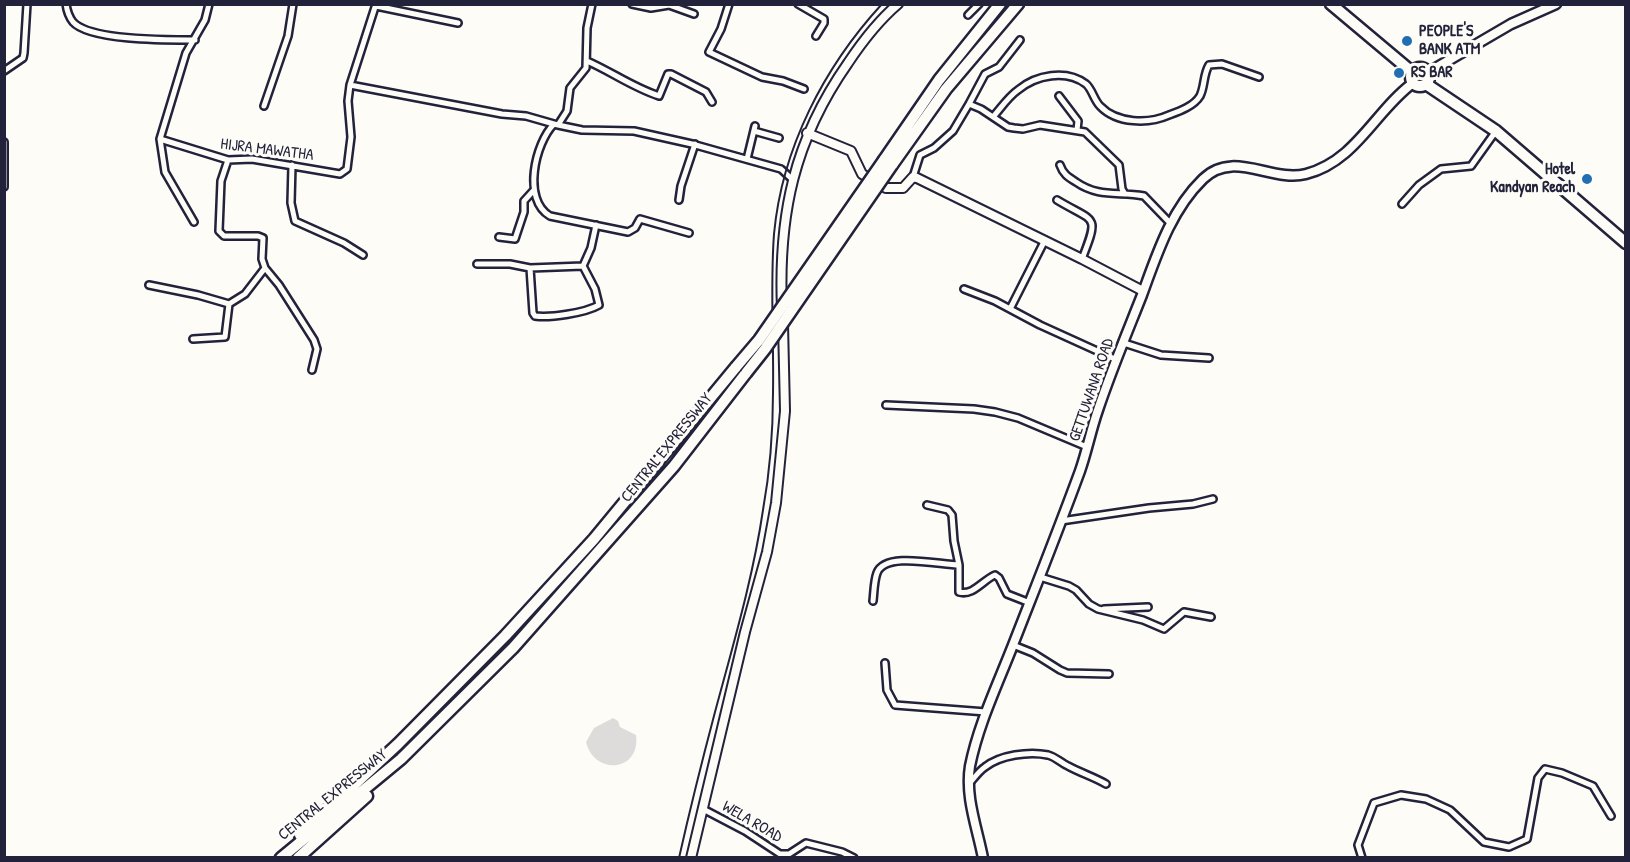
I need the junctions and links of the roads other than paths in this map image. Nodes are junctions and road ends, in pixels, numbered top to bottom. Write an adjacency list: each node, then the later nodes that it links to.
1 (27, 4): 23 (street)
2 (66, 4): 20 (street)
3 (209, 4): 20 (street)
4 (292, 4): 32 (street)
5 (592, 4): 22 (street)
6 (632, 4): 16 (street)
7 (729, 4): 28 (street)
8 (798, 4): 19 (street)
9 (898, 4): 37 (street)
10 (979, 4): 17 (street)
11 (1000, 4): 44 (highway, CENTRAL EXPRESSWAY)
12 (1018, 4): 44 (highway, CENTRAL EXPRESSWAY)
13 (1331, 4): 25 (highway)
14 (1556, 4): 26 (main road)
15 (376, 5): 18 (street); 27 (street, HIJRA MAWATHA)
16 (694, 14)
17 (968, 15)
18 (458, 23)
19 (816, 36)
20 (195, 40): 39 (street)
21 (1020, 40): 31 (street)
22 (587, 61): 30 (street); 34 (street)
23 (4, 71)
24 (1259, 77): 33 (street)
25 (1413, 78): 26 (highway); 26 (highway); 56 (main road, GETTUWANA ROAD)
26 (1426, 78): 36 (highway)
27 (350, 85): 34 (street); 45 (street, HIJRA MAWATHA)
28 (804, 89)
29 (1059, 96): 35 (street)
30 (712, 102)
31 (969, 104): 33 (street); 47 (street)
32 (264, 106)
33 (993, 117): 35 (street)
34 (556, 124): 41 (street); 50 (street)
35 (1077, 130): 51 (street)
36 (1496, 131): 54 (street); 61 (highway)
37 (807, 133): 47 (street); 48 (street)
38 (779, 138): 42 (street)
39 (160, 139): 43 (street, HIJRA MAWATHA); 55 (street)
40 (4, 142): 49 (street)
41 (694, 144): 42 (street); 52 (street)
42 (747, 159): 48 (street)
43 (228, 160): 45 (street, HIJRA MAWATHA); 66 (street)
44 (888, 162): 94 (highway, CENTRAL EXPRESSWAY, bridge); 99 (highway, CENTRAL EXPRESSWAY, bridge)
45 (292, 165): 62 (street)
46 (1060, 165): 51 (street)
47 (913, 177): 60 (street)
48 (793, 180): 97 (street)
49 (4, 187)
50 (534, 190): 57 (street); 59 (street)
51 (1125, 194): 56 (street)
52 (679, 200)
53 (1058, 200): 63 (street)
54 (1402, 204)
55 (194, 222)
56 (1171, 224): 70 (main road, GETTUWANA ROAD)
57 (596, 225): 58 (street); 65 (street)
58 (689, 233)
59 (499, 237)
60 (1046, 240): 63 (street); 72 (street)
61 (1625, 242)
62 (363, 255)
63 (1082, 259): 70 (street)
64 (477, 264): 67 (street)
65 (583, 266): 67 (street); 67 (street)
66 (265, 268): 71 (street); 77 (street)
67 (530, 268)
68 (149, 285): 71 (street)
69 (964, 288): 72 (street)
70 (1143, 291): 74 (main road, GETTUWANA ROAD)
71 (229, 304): 73 (street)
72 (1010, 309): 76 (street)
73 (193, 339)
74 (1124, 343): 75 (street); 76 (main road, GETTUWANA ROAD)
75 (1209, 358)
76 (1117, 360): 79 (main road, GETTUWANA ROAD)
77 (312, 370)
78 (886, 405): 79 (street)
79 (1087, 447): 82 (main road, GETTUWANA ROAD)
80 (1214, 499): 82 (street)
81 (927, 505): 83 (street)
82 (1060, 521): 84 (main road, GETTUWANA ROAD)
83 (958, 565): 85 (street); 86 (street)
84 (1040, 577): 86 (main road, GETTUWANA ROAD); 88 (street)
85 (873, 601)
86 (1030, 603): 90 (main road, GETTUWANA ROAD)
87 (1148, 607): 88 (street)
88 (1102, 609): 89 (street)
89 (1211, 617)
90 (1013, 645): 92 (street); 93 (main road, GETTUWANA ROAD)
91 (885, 663): 93 (street)
92 (1109, 674)
93 (986, 712): 96 (main road, GETTUWANA ROAD)
94 (401, 759): 99 (highway, CENTRAL EXPRESSWAY); 100 (highway)
95 (1106, 784): 96 (street)
96 (968, 785): 103 (main road, GETTUWANA ROAD)
97 (703, 809): 101 (street); 102 (street, WELA ROAD)
98 (1611, 816): 104 (street)
99 (280, 858)
100 (298, 858)
101 (691, 858)
102 (854, 858)
103 (983, 858)
104 (1362, 858)

